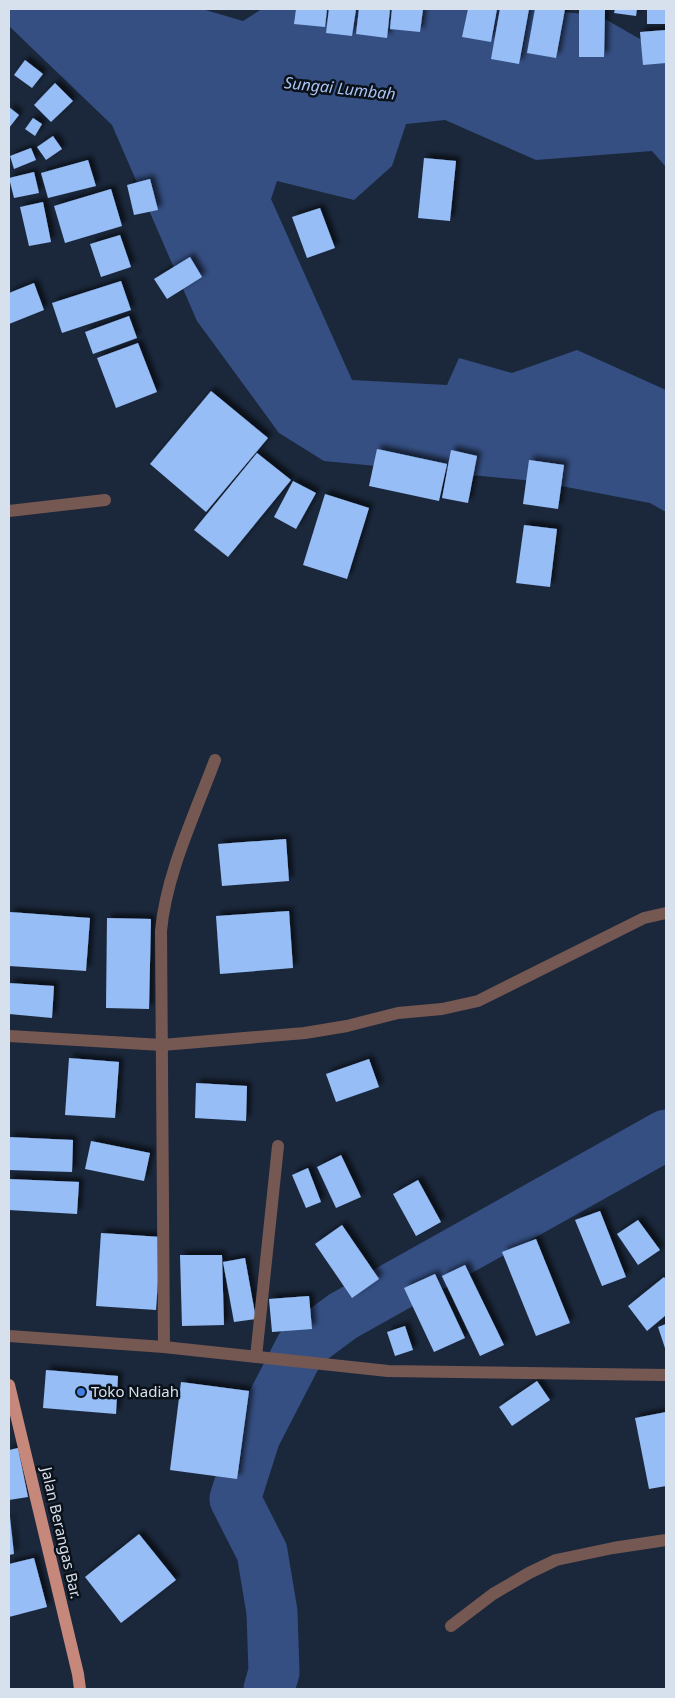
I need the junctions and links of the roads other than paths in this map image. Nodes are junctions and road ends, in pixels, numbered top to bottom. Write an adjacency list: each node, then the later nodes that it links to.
1 (105, 500): 2 (street)
2 (9, 511)
3 (215, 760): 6 (street)
4 (666, 913): 6 (street)
5 (9, 1036): 6 (street)
6 (162, 1045): 9 (street)
7 (278, 1146): 10 (street)
8 (9, 1336): 9 (street)
9 (164, 1348): 10 (street)
10 (256, 1357): 11 (street)
11 (666, 1375)
12 (9, 1385): 15 (main road, Jalan Berangas Bar.)
13 (666, 1540): 14 (street)
14 (451, 1626)
15 (80, 1689)

